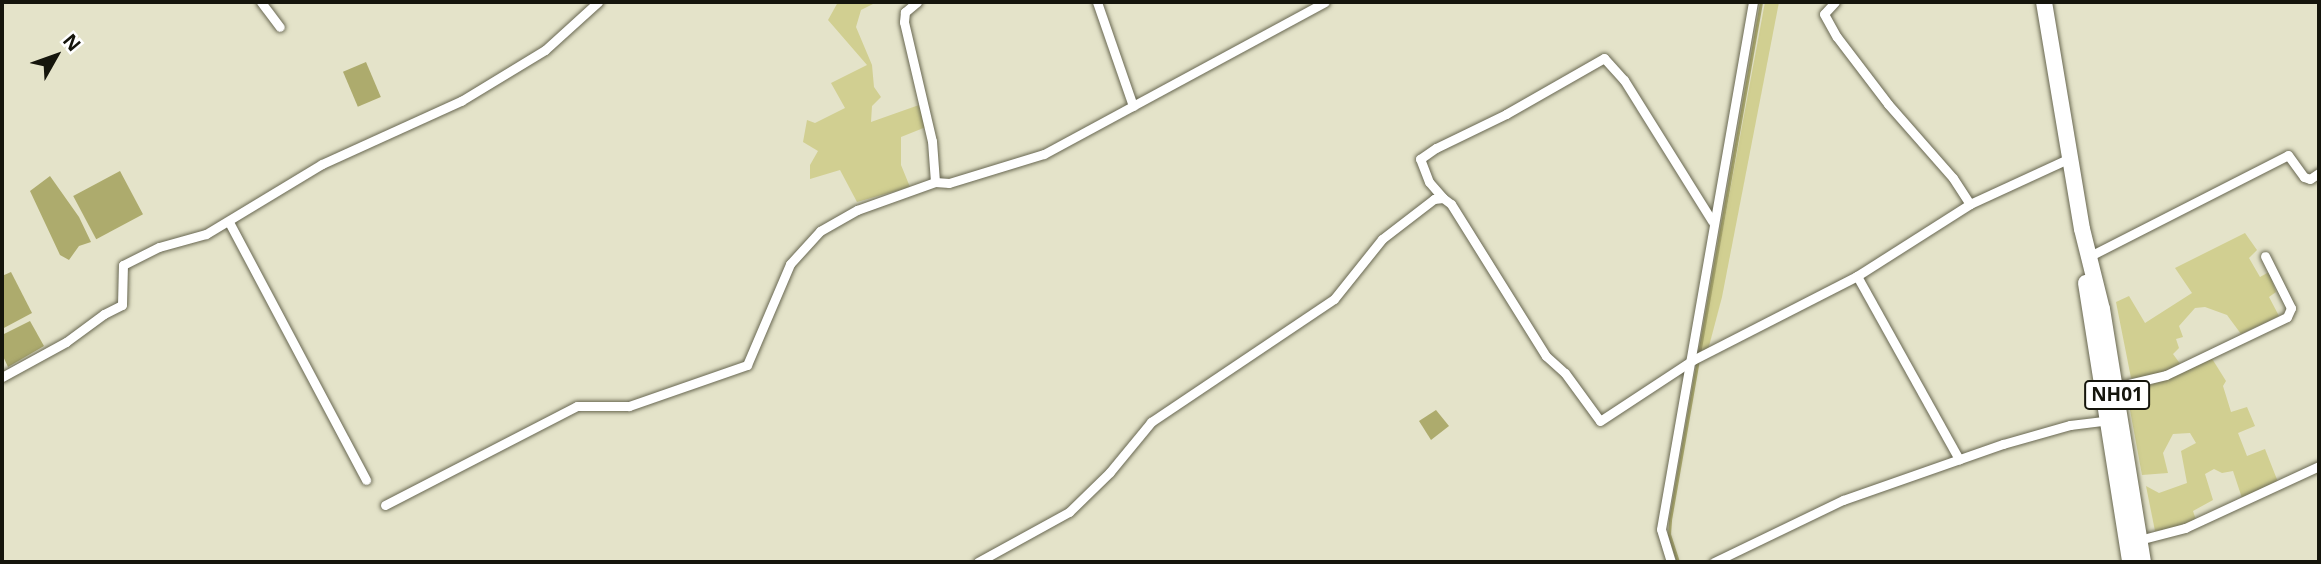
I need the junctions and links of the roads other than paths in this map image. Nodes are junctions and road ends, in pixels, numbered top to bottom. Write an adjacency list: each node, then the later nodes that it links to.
1 (261, 2): 9 (street)
2 (598, 2): 17 (street)
3 (917, 2): 13 (street)
4 (1097, 2): 10 (street)
5 (1325, 2): 10 (street)
6 (1753, 2): 16 (street)
7 (1835, 2): 15 (street)
8 (2044, 2): 11 (highway, NH01)
9 (279, 27)
10 (1133, 106): 13 (street)
11 (2070, 158): 15 (street); 18 (highway, NH01)
12 (2319, 173): 19 (street)
13 (935, 182): 29 (street)
14 (1443, 198): 16 (street); 22 (street); 31 (street)
15 (1970, 204): 21 (street)
16 (1713, 221): 22 (street)
17 (229, 222): 23 (street); 28 (street)
18 (2082, 229): 19 (highway, NH01); 25 (highway, NH01)
19 (2090, 256): 24 (highway, NH01)
20 (2265, 256): 24 (street)
21 (1857, 276): 22 (street); 26 (street)
22 (1697, 359): 32 (street)
23 (2, 377)
24 (2116, 387): 30 (highway, NH01)
25 (2108, 420): 26 (street); 34 (highway, NH01)
26 (1959, 459): 33 (street)
27 (2319, 466): 30 (street)
28 (366, 480)
29 (385, 505)
30 (2139, 540): 35 (highway, NH01)
31 (978, 562)
32 (1671, 562)
33 (1714, 562)
34 (2130, 562)
35 (2143, 562)

